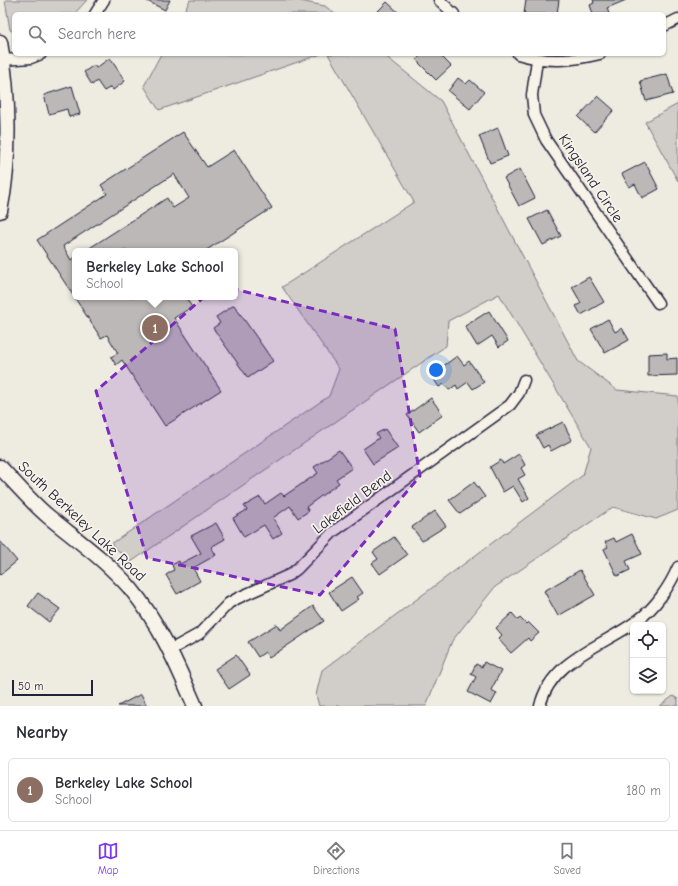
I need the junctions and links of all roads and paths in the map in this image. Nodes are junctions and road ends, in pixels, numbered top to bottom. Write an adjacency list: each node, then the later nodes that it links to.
1 (104, 0): 3 (street)
2 (439, 0): 4 (street)
3 (96, 12)
4 (452, 12)
5 (678, 19): 6 (street)
6 (666, 25)
7 (0, 42): 11 (street)
8 (36, 56): 11 (street)
9 (524, 56): 12 (street)
10 (592, 56): 12 (street)
11 (3, 60): 13 (street)
12 (537, 60): 14 (street, Kingsland Circle)
13 (0, 211)
14 (658, 303)
15 (524, 380): 18 (street, Lakefield Bend)
16 (0, 467): 18 (street, South Berkeley Lake Road)
17 (678, 567): 20 (street)
18 (170, 650): 19 (street, South Berkeley Lake Road)
19 (195, 706)
20 (540, 706)

